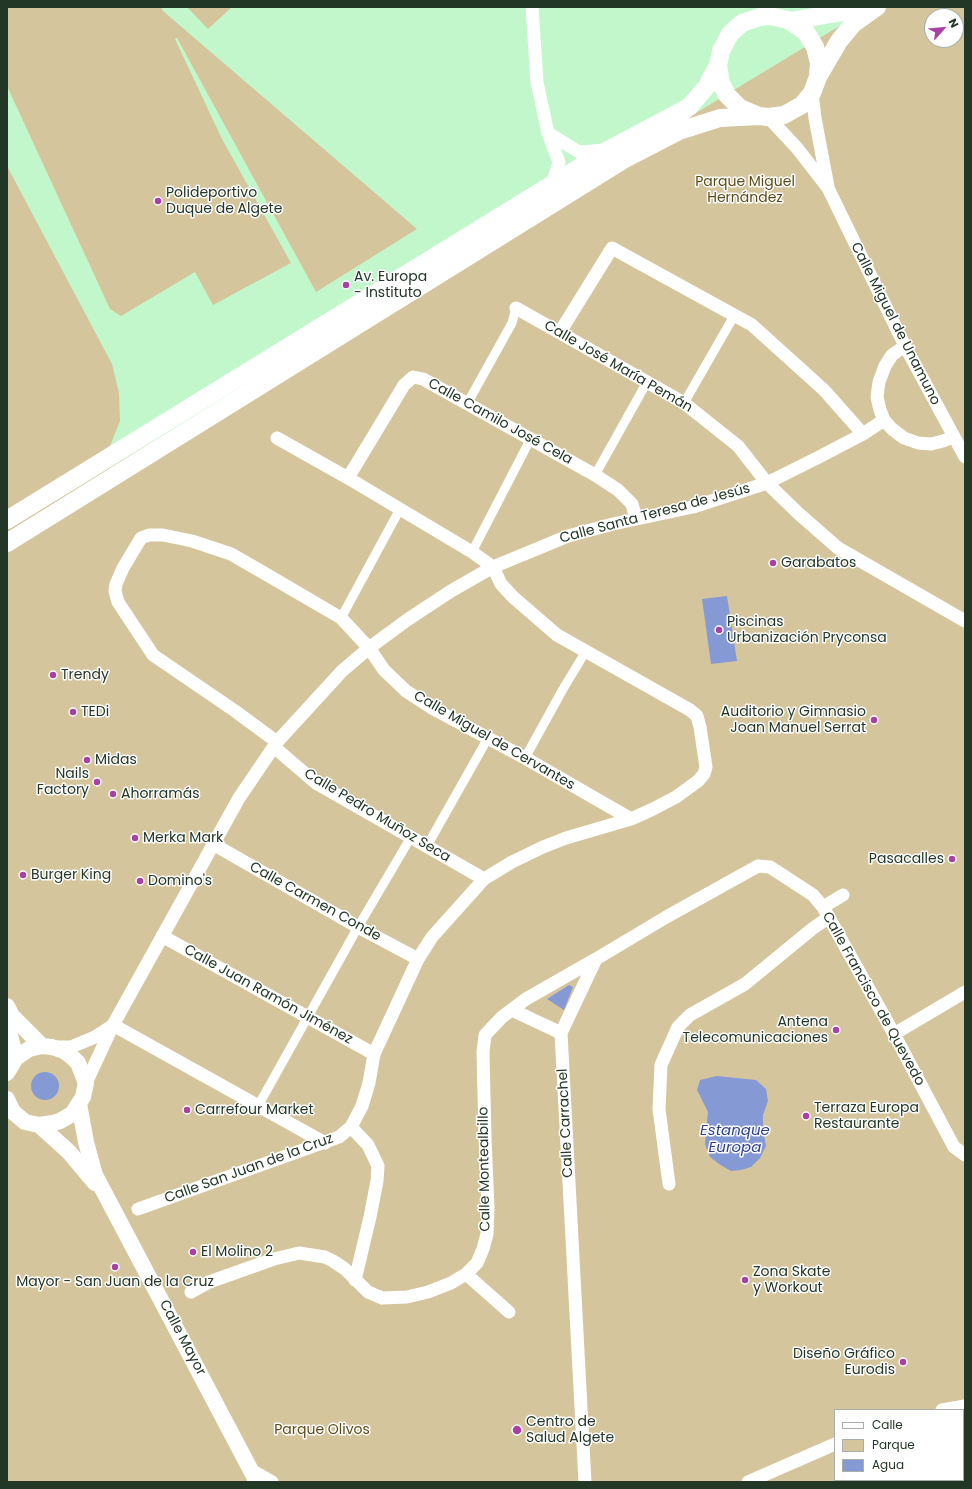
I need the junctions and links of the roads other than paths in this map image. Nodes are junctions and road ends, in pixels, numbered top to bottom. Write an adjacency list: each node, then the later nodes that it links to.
1 (532, 7): 9 (street)
2 (853, 7): 4 (main road)
3 (876, 7): 6 (main road)
4 (790, 20): 5 (main road); 6 (main road)
5 (718, 65): 7 (main road); 8 (main road)
6 (815, 85): 8 (main road); 13 (street)
7 (689, 107): 10 (main road); 11 (main road)
8 (763, 117): 11 (main road); 13 (street)
9 (548, 133): 10 (street); 12 (street)
10 (608, 150): 12 (main road)
11 (623, 160): 33 (main road)
12 (552, 185): 32 (main road)
13 (828, 188): 17 (street, Calle Miguel de Unamuno)
14 (516, 308): 16 (street, Calle José María Pemán); 20 (street)
15 (734, 316): 16 (street); 19 (street); 22 (street)
16 (560, 332): 18 (street, Calle José María Pemán)
17 (904, 346): 21 (street); 23 (street, Calle Miguel de Unamuno)
18 (647, 382): 19 (street, Calle José María Pemán); 27 (street)
19 (684, 403): 29 (street, Calle José María Pemán)
20 (467, 404): 25 (street, Calle Camilo José Cela); 28 (street, Calle Camilo José Cela)
21 (884, 420): 22 (street, Calle Santa Teresa de Jesús); 23 (street)
22 (863, 434): 29 (street, Calle Santa Teresa de Jesús)
23 (953, 437): 26 (street, Calle Miguel de Unamuno)
24 (277, 438): 28 (street)
25 (530, 440): 27 (street, Calle Camilo José Cela); 34 (street)
26 (965, 457)
27 (595, 475): 31 (street, Calle Camilo José Cela)
28 (348, 478): 30 (street)
29 (766, 483): 31 (street, Calle Santa Teresa de Jesús); 37 (street, Calle José María Pemán)
30 (400, 509): 34 (street); 36 (street)
31 (636, 519): 35 (street, Calle Santa Teresa de Jesús)
32 (7, 520)
33 (7, 543)
34 (472, 552): 35 (street)
35 (493, 567): 38 (street, Calle Santa Teresa de Jesús); 39 (street, Calle San Juan de la Cruz)
36 (342, 618): 38 (street, Calle Miguel de Cervantes); 41 (street, Calle Pedro Muñoz Seca)
37 (965, 621)
38 (369, 648): 40 (street, Calle Miguel de Cervantes); 41 (street, Calle Santa Teresa de Jesús)
39 (586, 651): 42 (street); 43 (street, Calle San Juan de la Cruz)
40 (488, 738): 42 (street, Calle Miguel de Cervantes); 46 (street)
41 (275, 745): 44 (street, Calle Pedro Muñoz Seca); 45 (street, Calle Santa Teresa de Jesús)
42 (525, 758): 43 (street, Calle Miguel de Cervantes)
43 (631, 819): 47 (street, Calle San Juan de la Cruz)
44 (410, 837): 46 (street, Calle Pedro Muñoz Seca); 50 (street)
45 (213, 844): 50 (street, Calle Carmen Conde); 51 (street, Calle Santa Teresa de Jesús)
46 (427, 846): 47 (street, Calle Pedro Muñoz Seca)
47 (484, 879): 52 (street, Calle San Juan de la Cruz)
48 (843, 895): 49 (street)
49 (826, 912): 53 (street, Calle Francisco de Quevedo); 61 (street, Calle Francisco de Quevedo); 75 (street)
50 (358, 927): 52 (street, Calle Carmen Conde); 57 (street)
51 (162, 936): 57 (street, Calle Juan Ramón Jiménez); 59 (street, Calle Santa Teresa de Jesús)
52 (418, 960): 63 (street, Calle San Juan de la Cruz)
53 (596, 960): 56 (street, Calle Montealbillo); 60 (street, Calle Carrachel)
54 (965, 992): 61 (street)
55 (7, 1006): 62 (street)
56 (512, 1010): 60 (street); 78 (street, Calle Montealbillo)
57 (308, 1017): 63 (street, Calle Juan Ramón Jiménez); 69 (street)
58 (7, 1024): 64 (street)
59 (113, 1025): 62 (street); 66 (street, Calle Santa Teresa de Jesús); 69 (street)
60 (561, 1033): 87 (street, Calle Carrachel)
61 (894, 1034): 74 (street, Calle Francisco de Quevedo)
62 (47, 1046): 64 (street); 66 (street)
63 (374, 1054): 72 (street, Calle San Juan de la Cruz)
64 (16, 1058): 65 (street)
65 (7, 1073)
66 (86, 1083): 68 (street)
67 (7, 1099): 70 (street)
68 (79, 1104): 71 (street); 76 (street, Calle Mayor)
69 (258, 1106): 73 (street)
70 (15, 1118): 71 (street)
71 (39, 1125): 76 (street, Calle Mayor)
72 (351, 1127): 73 (street, Calle San Juan de la Cruz); 79 (street)
73 (325, 1143): 77 (street, Calle San Juan de la Cruz)
74 (965, 1156)
75 (669, 1184)
76 (106, 1195): 85 (street, Calle Mayor)
77 (138, 1209)
78 (466, 1274): 79 (street, Calle Montealbillo); 81 (street)
79 (355, 1280): 80 (street, Calle Montealbillo)
80 (191, 1292)
81 (509, 1312)
82 (965, 1406): 83 (street)
83 (948, 1409)
84 (834, 1444): 88 (street)
85 (254, 1476): 86 (street)
86 (272, 1482)
87 (585, 1482)
88 (748, 1482)

